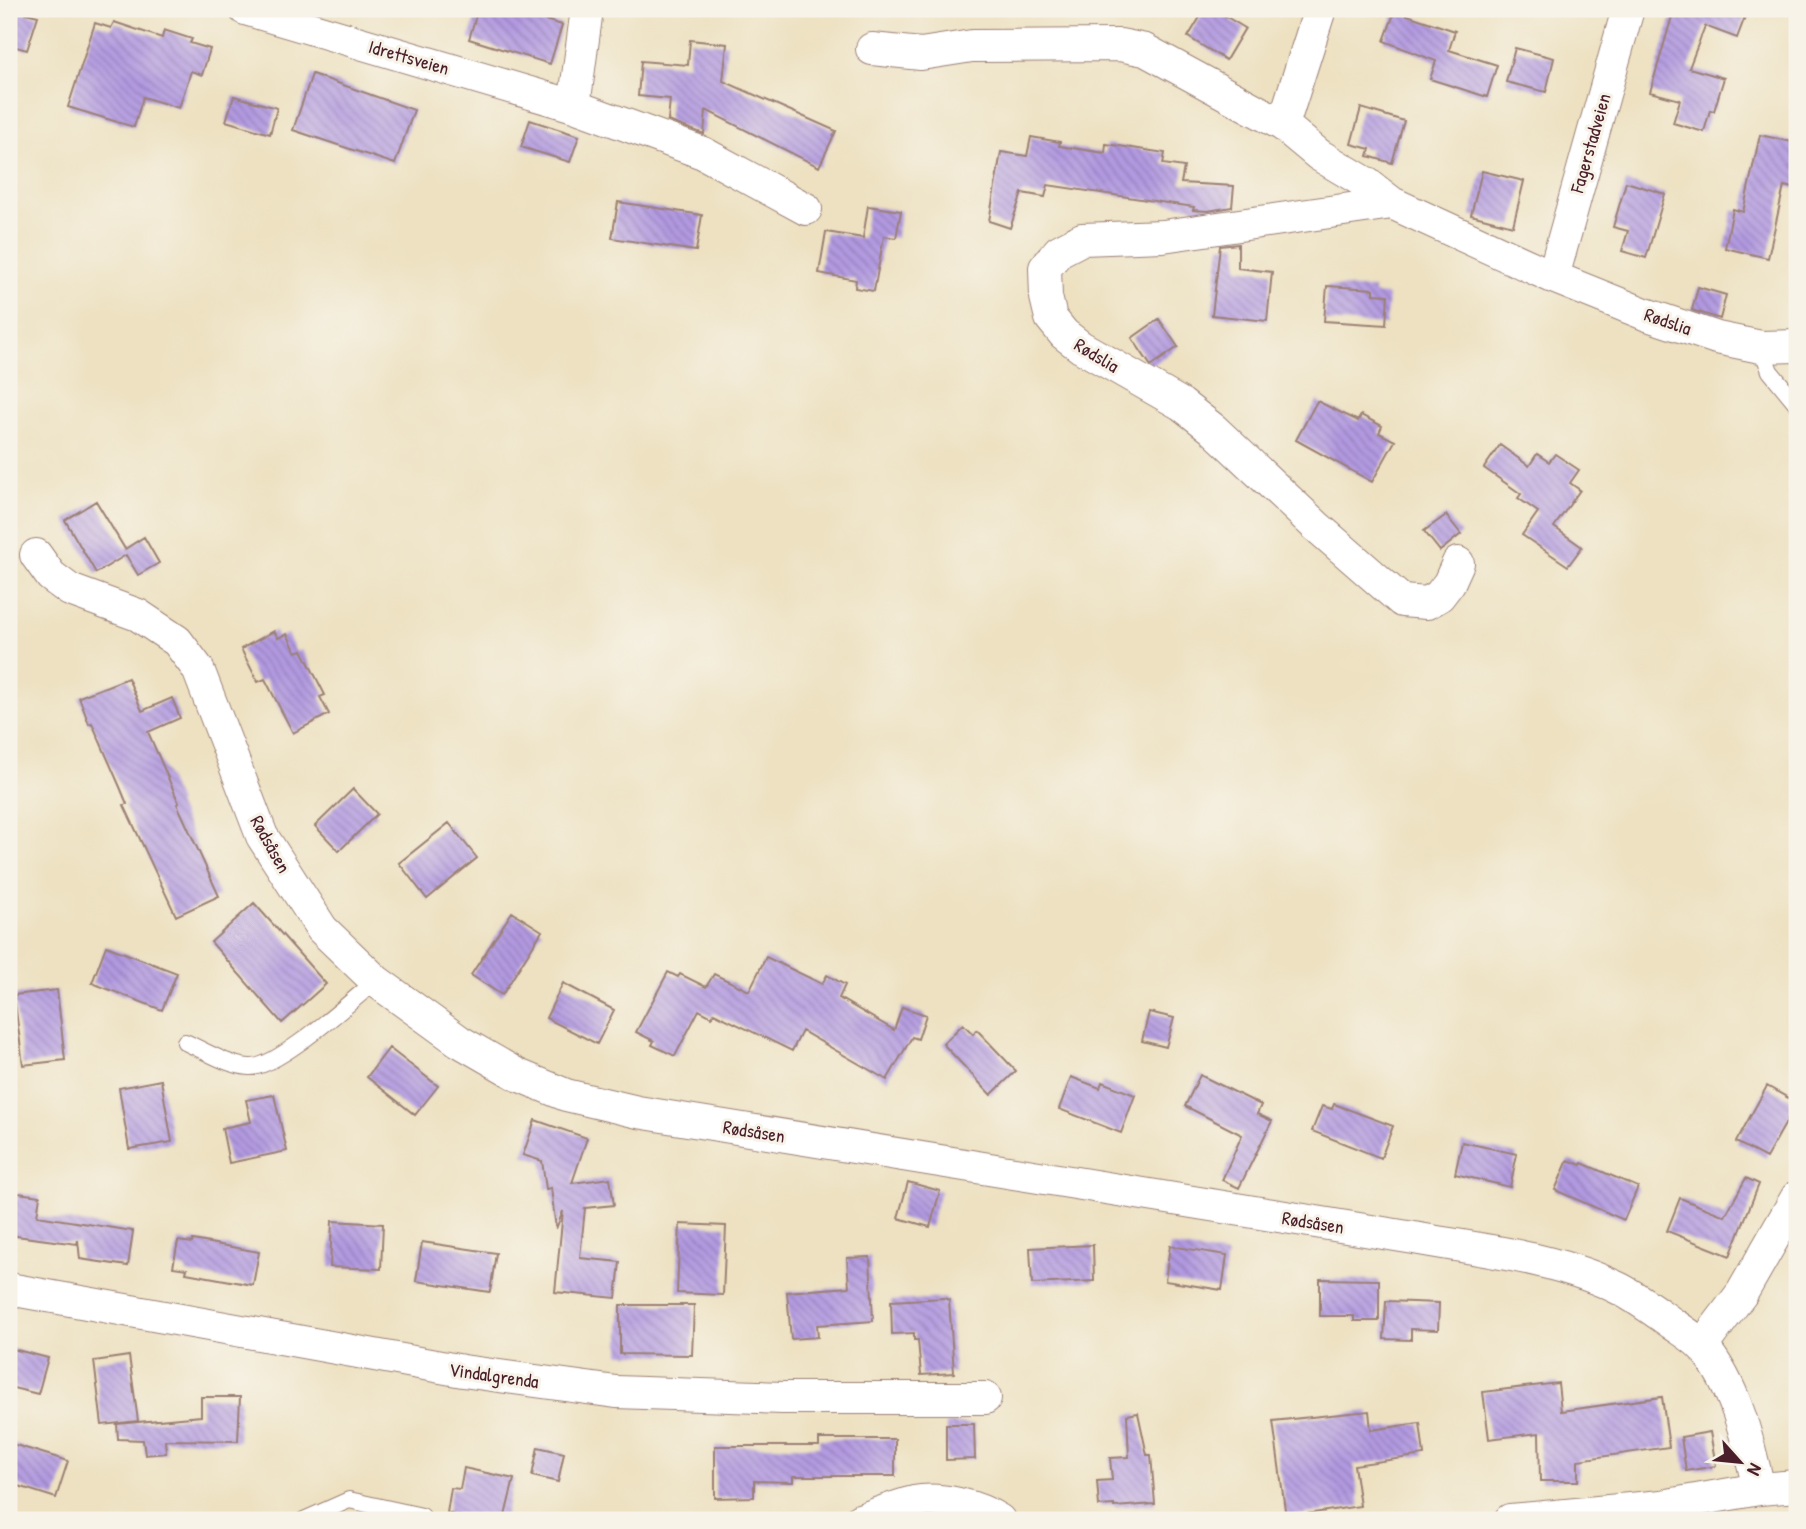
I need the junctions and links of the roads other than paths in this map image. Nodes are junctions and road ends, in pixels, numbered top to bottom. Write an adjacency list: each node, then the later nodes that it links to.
1 (244, 9): 6 (street, Idrettsveien)
2 (587, 9): 6 (street)
3 (1320, 9): 7 (street)
4 (1628, 9): 10 (street, Fagerstadveien)
5 (872, 49): 7 (street, Rødslia)
6 (574, 106): 9 (street, Idrettsveien)
7 (1283, 125): 8 (street, Rødslia)
8 (1392, 203): 10 (street, Rødslia); 15 (street, Rødslia)
9 (806, 209)
10 (1553, 277): 12 (street, Rødslia)
11 (1797, 346): 12 (street, Rødslia)
12 (1761, 347): 13 (lane)
13 (1797, 404)
14 (36, 555): 16 (street, Rødsåsen)
15 (1458, 563)
16 (376, 981): 17 (lane); 20 (street, Rødsåsen)
17 (185, 1042)
18 (1797, 1197): 20 (street)
19 (9, 1289): 21 (street, Vindalgrenda)
20 (1702, 1346): 23 (street, Rødsåsen)
21 (985, 1398)
22 (1797, 1486): 23 (street)
23 (1759, 1489): 28 (street)
24 (422, 1516): 25 (lane)
25 (304, 1520)
26 (860, 1520): 27 (street)
27 (999, 1520)
28 (1510, 1520)

